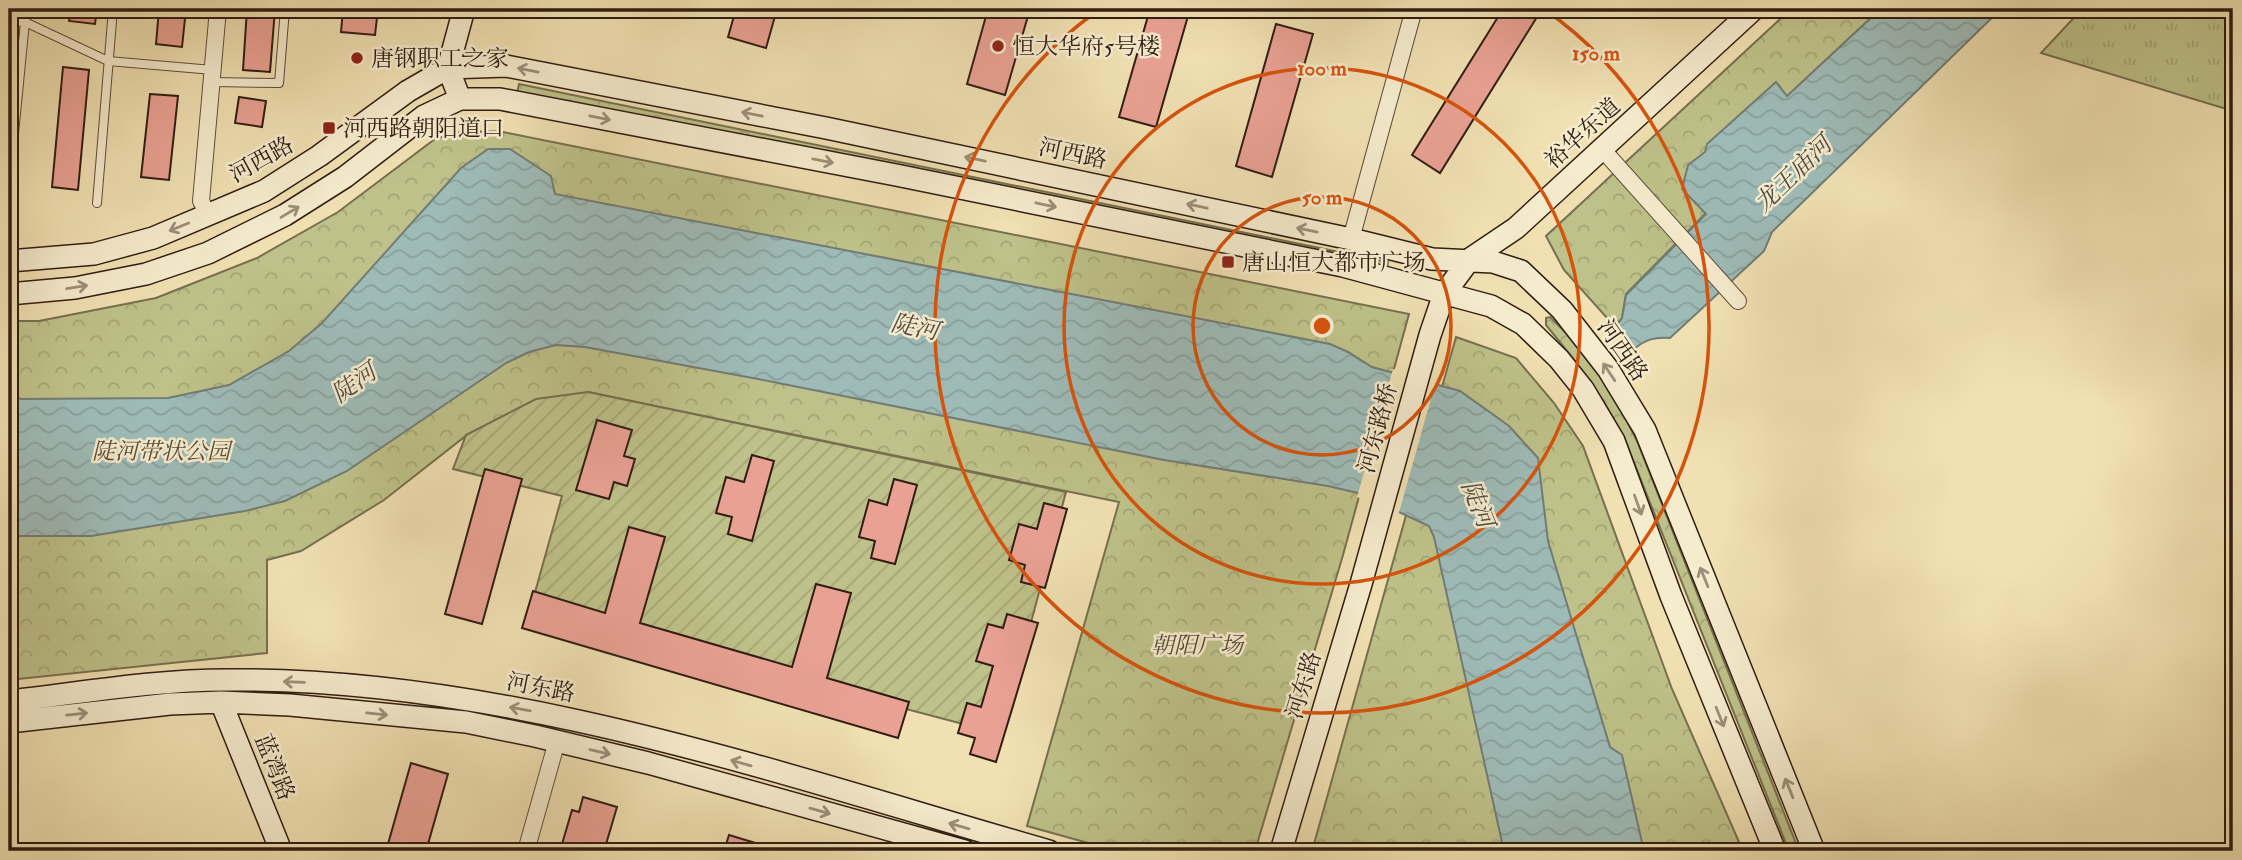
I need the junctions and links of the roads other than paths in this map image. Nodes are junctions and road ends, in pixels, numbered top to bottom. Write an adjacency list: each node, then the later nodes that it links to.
1 (26, 9): 9 (lane)
2 (113, 9): 10 (lane)
3 (218, 9): 12 (street)
4 (285, 9): 12 (lane)
5 (464, 9): 11 (main road)
6 (1414, 9): 18 (street)
7 (1754, 9): 14 (main road, 裕华东道)
8 (9, 21): 9 (lane)
9 (25, 22): 10 (lane); 15 (lane)
10 (108, 61): 12 (lane); 16 (lane)
11 (448, 68): 13 (main road); 17 (main road, 河西路); 18 (main road, 河西路, one-way to 11)
12 (212, 76): 17 (street)
13 (460, 99): 21 (main road, one-way to 13); 22 (main road, one-way to 22)
14 (1603, 150): 19 (main road, 裕华东道); 23 (street)
15 (9, 184)
16 (97, 203)
17 (208, 215): 20 (main road, 河西路, one-way to 20)
18 (1352, 239): 19 (main road, 河西路)
19 (1470, 259): 22 (main road, 河东路桥); 35 (main road, 河西路, one-way to 19)
20 (9, 261)
21 (9, 294)
22 (1444, 294): 24 (main road, 河东路桥); 34 (main road, one-way to 34)
23 (1738, 301)
24 (1376, 534): 33 (main road, 河东路)
25 (9, 701): 32 (main road, 河东路, one-way to 25)
26 (221, 702): 27 (main road, one-way to 26); 28 (main road, one-way to 28); 29 (main road, 蓝湾路)
27 (9, 722)
28 (556, 741): 30 (street); 31 (main road, one-way to 31)
29 (281, 851)
30 (526, 851)
31 (965, 851)
32 (1049, 851)
33 (1281, 851)
34 (1775, 851)
35 (1814, 851)

